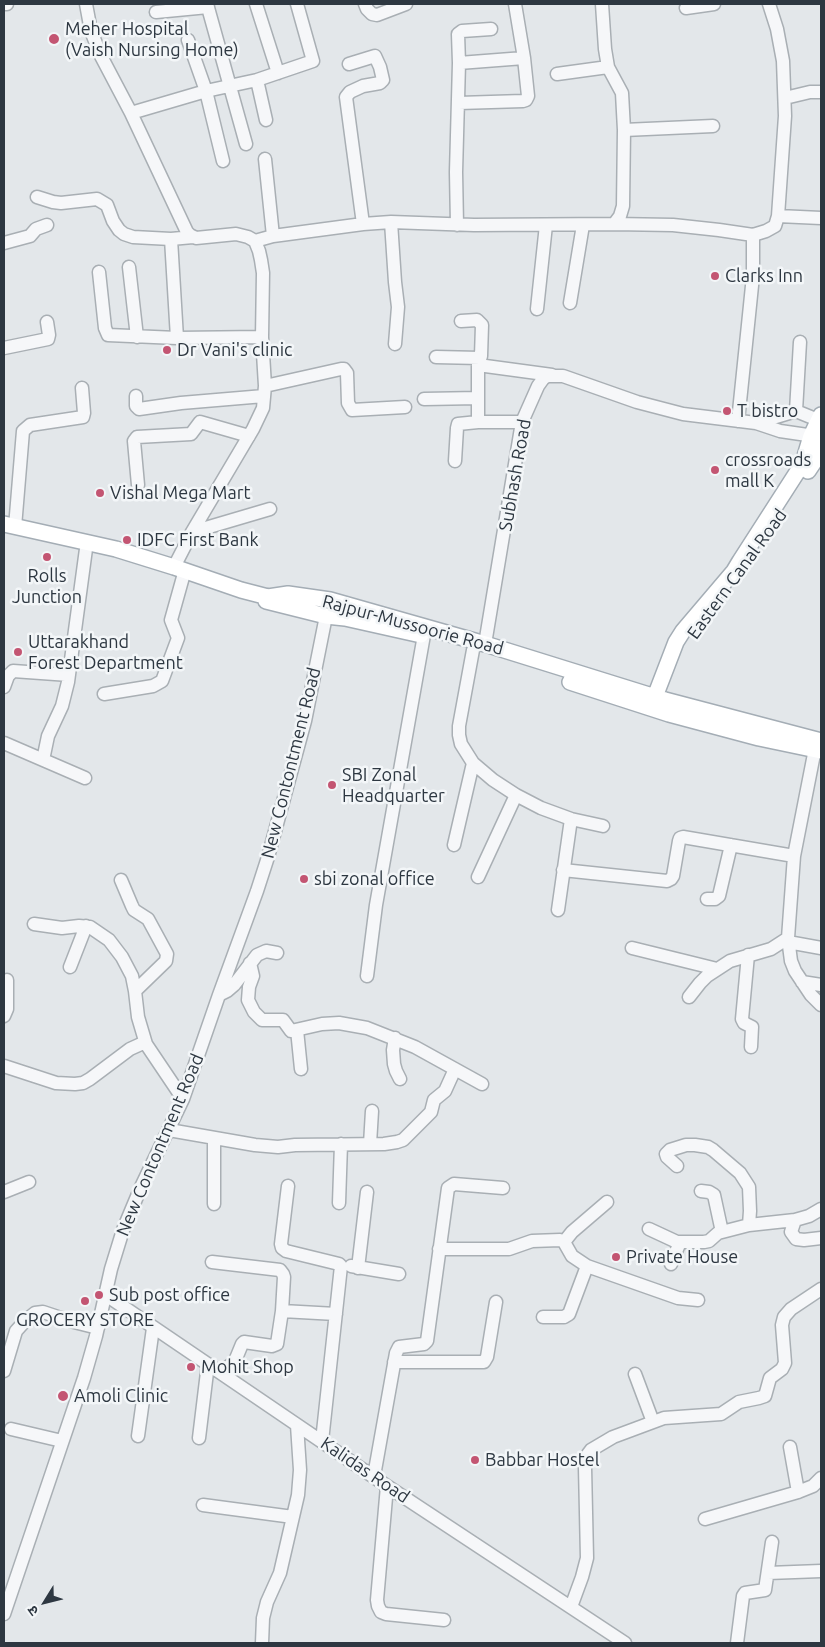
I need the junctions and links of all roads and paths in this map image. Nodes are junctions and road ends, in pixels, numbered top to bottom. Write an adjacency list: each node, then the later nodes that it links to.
1 (86, 4): 27 (street)
2 (256, 4): 19 (street)
3 (297, 4): 19 (street)
4 (365, 4): 5 (street)
5 (406, 4)
6 (515, 4): 15 (street)
7 (602, 4): 18 (street)
8 (714, 4): 11 (street)
9 (768, 4): 25 (street)
10 (207, 5): 12 (street); 22 (street)
11 (686, 8)
12 (156, 12)
13 (491, 29): 16 (street)
14 (188, 40): 23 (street)
15 (524, 58): 16 (street); 26 (street)
16 (459, 63): 26 (street)
17 (349, 64): 38 (street)
18 (608, 67): 20 (street); 30 (street)
19 (278, 73): 21 (street)
20 (557, 74)
21 (257, 80): 22 (street); 28 (street)
22 (231, 86): 23 (street); 31 (street)
23 (206, 91): 27 (street); 33 (street)
24 (821, 92): 25 (street)
25 (785, 98): 35 (street)
26 (459, 103): 40 (street)
27 (131, 113): 46 (street)
28 (266, 120)
29 (713, 126): 30 (street)
30 (624, 130): 39 (street)
31 (246, 144)
32 (265, 159): 45 (street)
33 (223, 161)
34 (37, 197): 47 (street)
35 (778, 216): 36 (street); 44 (street)
36 (821, 218)
37 (391, 222): 38 (street); 40 (street); 60 (street)
38 (363, 224): 45 (street)
39 (614, 224): 42 (street); 44 (street)
40 (457, 225): 41 (street)
41 (546, 225): 42 (street); 53 (street)
42 (583, 225): 52 (street)
43 (47, 226): 49 (street)
44 (753, 235): 73 (street)
45 (273, 236): 48 (street)
46 (193, 237): 47 (street); 48 (street)
47 (171, 239): 58 (street)
48 (255, 241): 57 (street)
49 (4, 243)
50 (129, 267): 56 (street)
51 (99, 272): 56 (street)
52 (570, 303)
53 (537, 309)
54 (461, 321): 63 (street)
55 (47, 322): 61 (street)
56 (137, 337): 58 (street)
57 (262, 337): 58 (street); 66 (street)
58 (177, 338)
59 (800, 342): 71 (street)
60 (395, 344)
61 (4, 348)
62 (436, 358): 63 (street)
63 (479, 361): 64 (street); 68 (street)
64 (556, 375): 73 (street); 75 (street, Subhash Road)
65 (82, 388): 82 (street)
66 (265, 391): 67 (street); 70 (street); 77 (street)
67 (136, 396)
68 (478, 398): 69 (street); 74 (street)
69 (424, 399)
70 (405, 407)
71 (796, 411): 72 (street); 76 (street)
72 (820, 419): 78 (main road, Eastern Canal Road)
73 (738, 421): 76 (street)
74 (478, 422): 75 (street); 79 (street)
75 (522, 422): 89 (street, Subhash Road)
76 (756, 423): 78 (street)
77 (249, 436): 80 (street); 83 (street)
78 (818, 438): 93 (main road, Eastern Canal Road)
79 (455, 461)
80 (138, 485)
81 (270, 509): 83 (street)
82 (8, 528): 84 (main road, Rajpur-Mussoorie Road); 85 (main road, Rajpur-Mussoorie Road)
83 (192, 532): 85 (street)
84 (86, 549): 85 (main road, Rajpur-Mussoorie Road); 90 (street)
85 (179, 572): 86 (main road, Rajpur-Mussoorie Road); 92 (street)
86 (330, 611): 87 (street, New Contontment Road); 87 (street); 88 (main road, Rajpur-Mussoorie Road); 89 (main road, Rajpur-Mussoorie Road)
87 (322, 632): 125 (street, New Contontment Road)
88 (424, 636): 89 (main road, Rajpur-Mussoorie Road); 120 (street)
89 (479, 647): 93 (main road, Rajpur-Mussoorie Road); 97 (street, Subhash Road)
90 (68, 675): 91 (street); 96 (street)
91 (4, 687)
92 (104, 694)
93 (658, 704): 95 (main road, Rajpur-Mussoorie Road)
94 (4, 743): 96 (street)
95 (819, 747): 104 (street)
96 (43, 760): 98 (street)
97 (473, 763): 99 (street, Subhash Road); 102 (street)
98 (85, 778)
99 (516, 795): 100 (street, Subhash Road); 106 (street)
100 (571, 819): 101 (street, Subhash Road); 105 (street)
101 (603, 826)
102 (454, 845)
103 (732, 845): 104 (street); 105 (street); 108 (street)
104 (794, 856): 112 (street)
105 (563, 870): 109 (street)
106 (478, 877)
107 (121, 880): 124 (street)
108 (706, 899)
109 (558, 910)
110 (34, 924): 111 (street)
111 (86, 926): 118 (street); 124 (street)
112 (788, 940): 114 (street); 116 (street); 122 (street)
113 (632, 948): 119 (street)
114 (821, 948)
115 (277, 953): 117 (street)
116 (748, 955): 119 (street); 132 (street)
117 (250, 963): 125 (street); 129 (street)
118 (70, 967)
119 (717, 969): 126 (street)
120 (367, 976)
121 (7, 980): 128 (street)
122 (802, 982): 123 (street); 127 (street)
123 (821, 985)
124 (135, 991): 131 (street)
125 (219, 995): 138 (street, New Contontment Road)
126 (689, 997)
127 (821, 1006)
128 (4, 1016)
129 (290, 1027): 130 (street); 134 (street)
130 (395, 1038): 135 (street); 136 (street)
131 (146, 1044): 133 (street); 138 (street)
132 (751, 1047)
133 (4, 1066)
134 (301, 1069)
135 (455, 1069): 137 (street); 143 (street)
136 (400, 1079)
137 (482, 1084)
138 (183, 1099): 140 (street, New Contontment Road)
139 (372, 1111): 143 (street)
140 (169, 1130): 141 (street); 170 (street, New Contontment Road)
141 (214, 1138): 142 (street); 153 (street)
142 (341, 1144): 143 (street); 151 (street)
143 (370, 1144)
144 (677, 1166): 156 (street)
145 (29, 1182): 149 (street)
146 (288, 1186): 165 (street)
147 (503, 1188): 162 (street)
148 (701, 1191): 158 (street)
149 (4, 1192)
150 (367, 1192): 167 (street)
151 (339, 1202)
152 (607, 1202): 160 (street)
153 (214, 1204)
154 (821, 1209): 155 (street)
155 (795, 1220): 156 (street); 159 (street)
156 (749, 1225): 158 (street)
157 (649, 1229): 161 (street)
158 (722, 1232): 161 (street)
159 (821, 1238)
160 (564, 1242): 162 (street); 166 (street)
161 (680, 1242): 164 (street)
162 (439, 1249): 179 (street)
163 (212, 1262): 173 (street)
164 (671, 1264)
165 (341, 1265): 167 (street); 174 (street)
166 (587, 1266): 171 (street); 175 (street)
167 (358, 1268): 168 (street)
168 (399, 1274)
169 (821, 1289): 184 (street)
170 (106, 1295): 176 (street, New Contontment Road); 177 (street, Kalidas Road)
171 (698, 1300)
172 (496, 1302): 179 (street)
173 (282, 1311): 174 (street); 182 (street)
174 (336, 1314): 189 (street)
175 (543, 1317)
176 (98, 1328): 178 (street); 190 (street, New Contontment Road)
177 (153, 1328): 180 (street, Kalidas Road); 187 (street)
178 (10, 1331): 181 (street)
179 (394, 1362): 192 (street)
180 (208, 1364): 182 (street, Kalidas Road); 188 (street)
181 (4, 1371)
182 (221, 1373): 185 (street, Kalidas Road)
183 (635, 1374): 184 (street)
184 (653, 1422): 203 (street)
185 (298, 1425): 189 (street, Kalidas Road); 197 (street)
186 (11, 1429): 190 (street)
187 (138, 1436)
188 (199, 1438)
189 (322, 1440): 192 (street, Kalidas Road)
190 (62, 1441): 202 (street, New Contontment Road)
191 (790, 1447): 195 (street)
192 (374, 1476): 194 (street, Kalidas Road)
193 (821, 1478): 195 (street)
194 (387, 1486): 203 (street, Kalidas Road); 205 (street)
195 (798, 1492): 198 (street)
196 (203, 1505): 197 (street)
197 (293, 1517): 206 (street)
198 (705, 1520)
199 (772, 1542): 201 (street)
200 (821, 1571): 201 (street)
201 (768, 1573): 208 (street)
202 (8, 1589): 204 (street, New Contontment Road)
203 (570, 1607): 207 (street, Kalidas Road)
204 (4, 1614)
205 (444, 1620)
206 (262, 1643)
207 (625, 1643)
208 (737, 1643)

